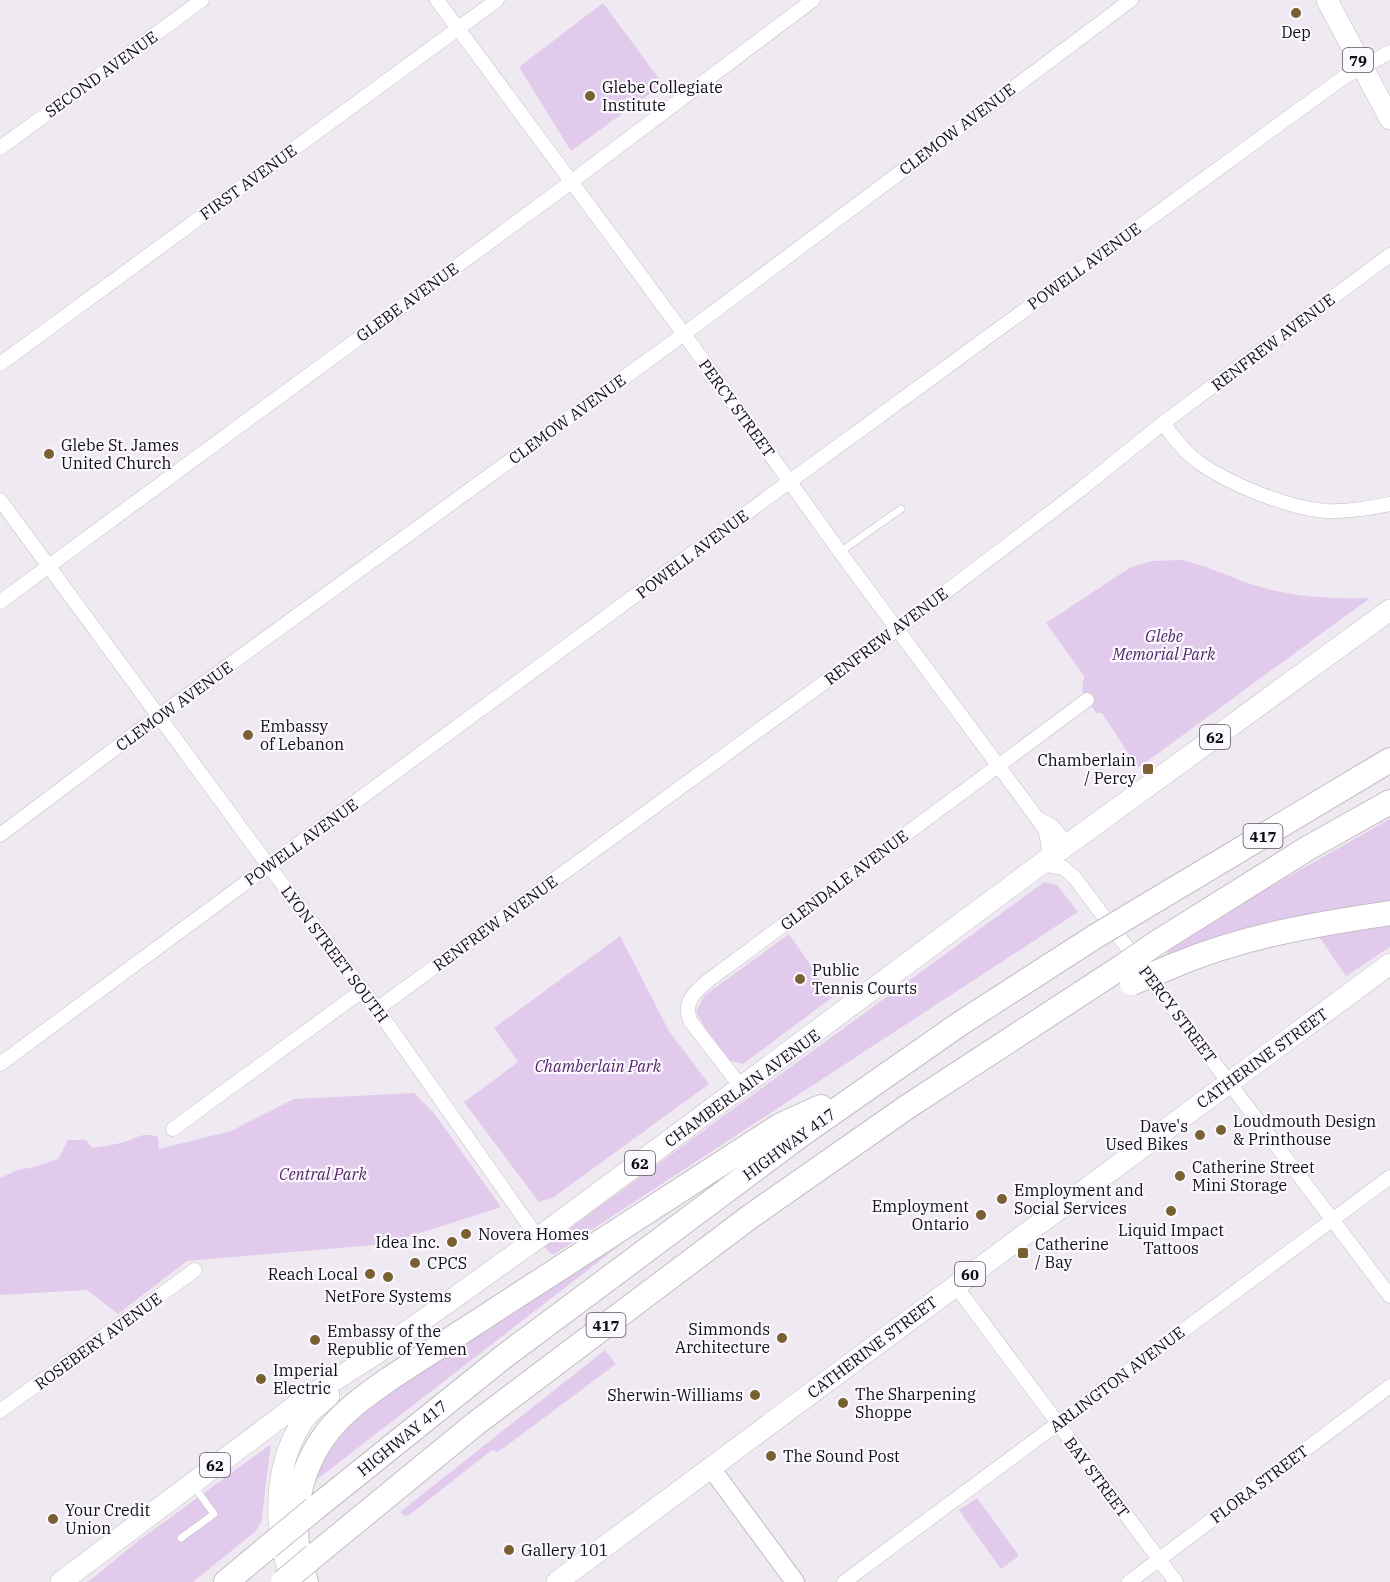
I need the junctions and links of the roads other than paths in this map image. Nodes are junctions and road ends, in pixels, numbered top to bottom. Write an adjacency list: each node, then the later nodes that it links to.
1 (202, 0): 11 (street, SECOND AVENUE)
2 (437, 0): 7 (street, PERCY STREET)
3 (497, 0): 7 (street, FIRST AVENUE)
4 (813, 0): 12 (street, GLEBE AVENUE)
5 (1131, 0): 14 (street, CLEMOW AVENUE)
6 (1327, 0): 9 (main road, 79)
7 (458, 28): 12 (street, PERCY STREET); 15 (street, FIRST AVENUE)
8 (1390, 52): 9 (street, POWELL AVENUE)
9 (1362, 67): 10 (main road, 79); 17 (street, POWELL AVENUE)
10 (1390, 119)
11 (0, 148)
12 (571, 182): 14 (street, PERCY STREET); 22 (street, GLEBE AVENUE)
13 (1390, 255): 16 (street, RENFREW AVENUE)
14 (684, 334): 17 (street, PERCY STREET); 27 (street, CLEMOW AVENUE)
15 (0, 364)
16 (1163, 423): 19 (street); 25 (street, RENFREW AVENUE)
17 (790, 482): 21 (street, PERCY STREET); 35 (street, POWELL AVENUE)
18 (0, 500): 22 (street, LYON STREET SOUTH)
19 (1390, 504)
20 (901, 509): 21 (lane)
21 (840, 552): 25 (street, PERCY STREET)
22 (48, 566): 23 (street, GLEBE AVENUE); 27 (street, LYON STREET SOUTH)
23 (0, 602)
24 (1390, 610): 33 (main road, CHAMBERLAIN AVENUE / 62)
25 (897, 628): 29 (street, PERCY STREET); 40 (street, RENFREW AVENUE)
26 (1088, 700): 29 (street, GLENDALE AVENUE)
27 (160, 716): 32 (street, CLEMOW AVENUE); 35 (street, LYON STREET SOUTH)
28 (1390, 760): 42 (highway, HIGHWAY 417 / 417, bridge)
29 (998, 766): 31 (street, PERCY STREET); 44 (street, GLENDALE AVENUE)
30 (1390, 802): 38 (highway, 417, bridge)
31 (1037, 818): 33 (street, PERCY STREET); 34 (street, PERCY STREET)
32 (0, 835)
33 (1068, 845): 34 (main road, CHAMBERLAIN AVENUE / 62)
34 (1045, 861): 43 (street, PERCY STREET); 44 (main road, CHAMBERLAIN AVENUE / 62)
35 (268, 865): 39 (street, LYON STREET SOUTH); 41 (street, POWELL AVENUE)
36 (1390, 913): 38 (highway, bridge)
37 (1390, 964): 43 (main road, CATHERINE STREET / 60)
38 (1126, 975): 62 (highway, 417, bridge)
39 (363, 990): 40 (street, LYON STREET SOUTH); 45 (street)
40 (377, 1010): 48 (street, LYON STREET SOUTH)
41 (0, 1064)
42 (885, 1076): 61 (highway, HIGHWAY 417 / 417, bridge); 64 (highway)
43 (1233, 1079): 47 (street, PERCY STREET); 50 (main road, CATHERINE STREET / 60)
44 (742, 1088): 48 (main road, CHAMBERLAIN AVENUE / 62)
45 (173, 1129)
46 (1390, 1177): 47 (street, ARLINGTON AVENUE)
47 (1332, 1220): 51 (street, PERCY STREET); 55 (street, ARLINGTON AVENUE)
48 (538, 1238): 52 (main road, CHAMBERLAIN AVENUE / 62)
49 (195, 1270): 54 (street, ROSEBERY AVENUE)
50 (955, 1285): 55 (street, BAY STREET); 56 (main road, CATHERINE STREET / 60)
51 (1390, 1296)
52 (374, 1355): 57 (main road, CHAMBERLAIN AVENUE / 62); 63 (main road)
53 (1390, 1386): 59 (street, FLORA STREET)
54 (0, 1411)
55 (1058, 1424): 59 (street, BAY STREET); 67 (street, ARLINGTON AVENUE)
56 (711, 1468): 65 (main road, CATHERINE STREET / 60); 66 (main road)
57 (192, 1483): 58 (lane); 60 (main road, CHAMBERLAIN AVENUE / 62)
58 (181, 1538)
59 (1159, 1560): 68 (street, FLORA STREET); 69 (street, BAY STREET)
60 (61, 1582)
61 (226, 1582)
62 (283, 1582)
63 (293, 1582)
64 (306, 1582)
65 (557, 1582)
66 (795, 1582)
67 (844, 1582)
68 (1129, 1582)
69 (1176, 1582)

